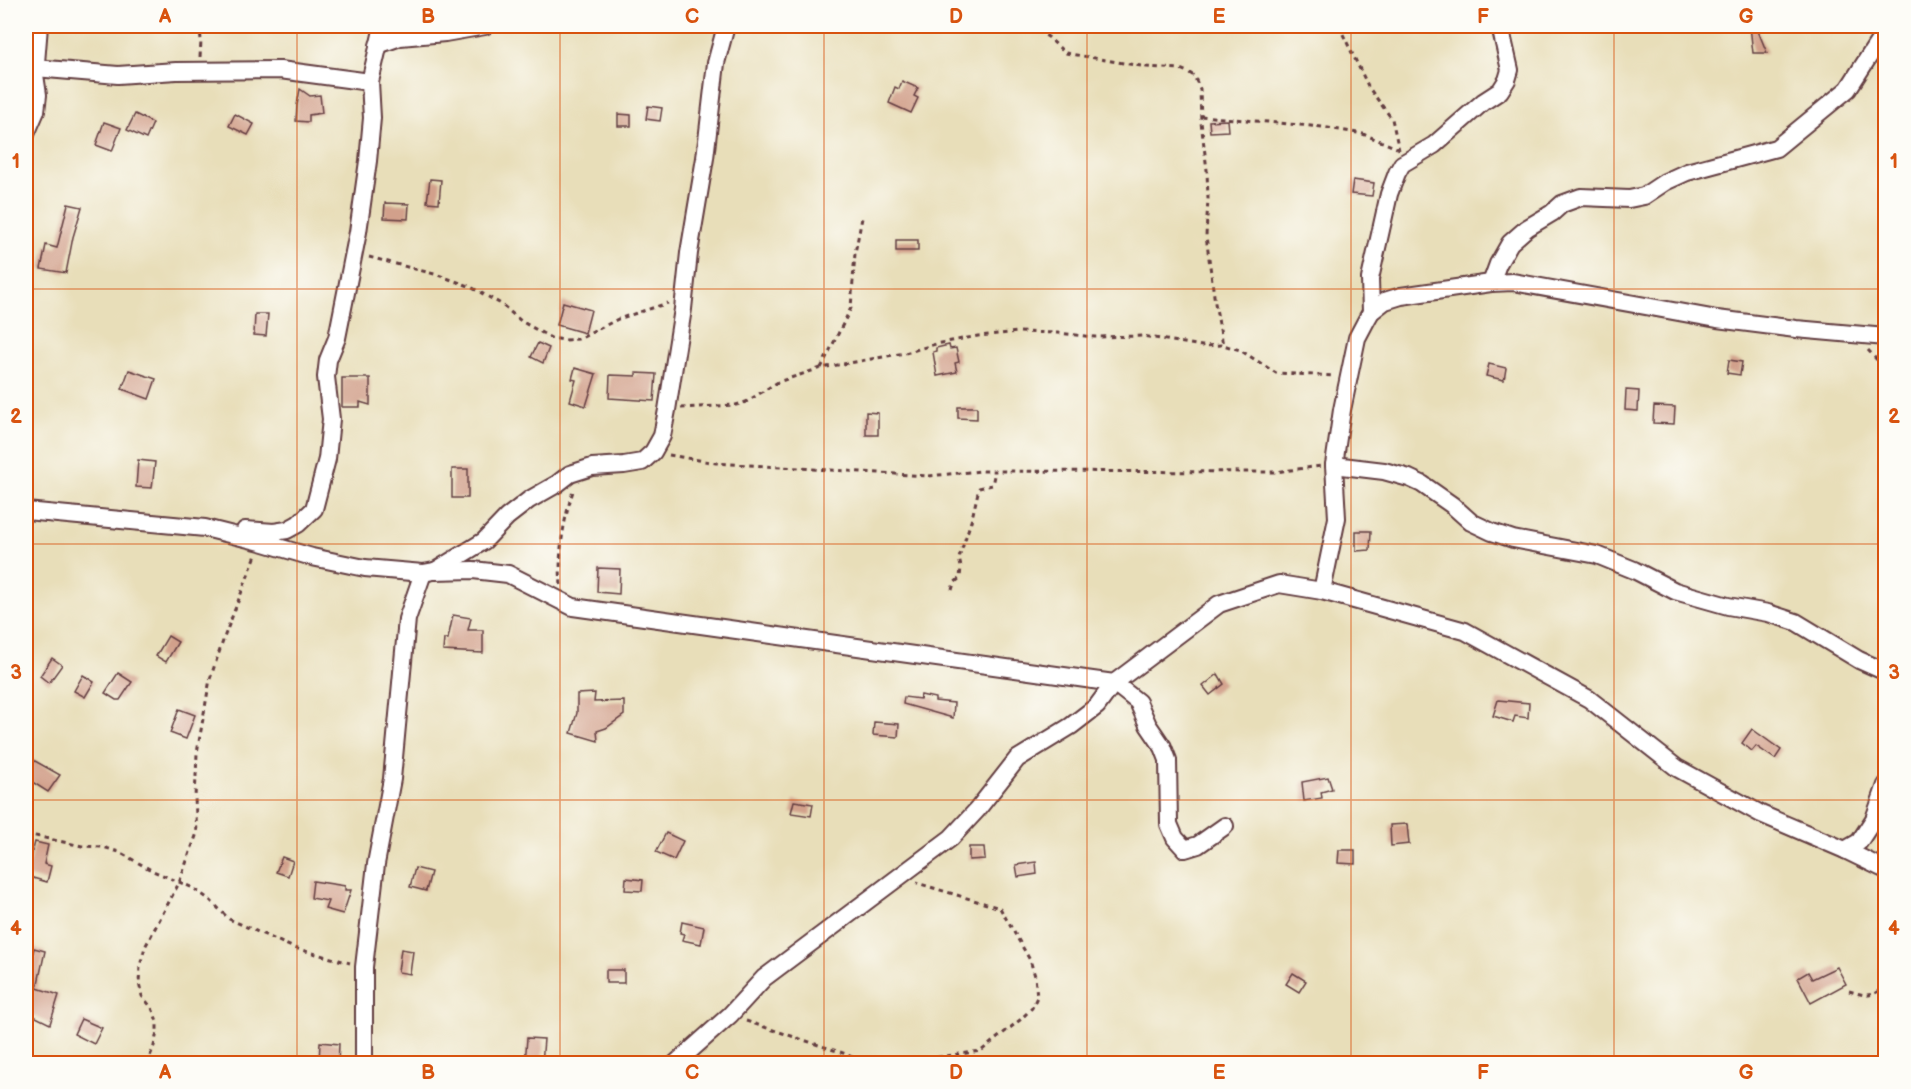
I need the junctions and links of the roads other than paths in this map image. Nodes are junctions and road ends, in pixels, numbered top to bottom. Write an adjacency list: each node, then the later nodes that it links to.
1 (39, 26): 8 (street)
2 (383, 26): 7 (street)
3 (484, 26): 7 (street)
4 (726, 26): 17 (street)
5 (1500, 26): 12 (street)
6 (1886, 30): 11 (street)
7 (378, 45): 9 (street)
8 (32, 73): 9 (street); 10 (street)
9 (370, 82): 16 (street)
10 (26, 134)
11 (1491, 283): 12 (street); 13 (street)
12 (1371, 312): 14 (street)
13 (1886, 337)
14 (1334, 465): 18 (street); 19 (street)
15 (26, 511): 16 (street)
16 (229, 534): 17 (street)
17 (429, 572): 20 (street); 25 (street)
18 (1322, 591): 20 (street); 23 (street)
19 (1886, 672)
20 (1114, 683): 22 (street); 26 (street)
21 (1886, 785): 23 (street)
22 (1225, 826)
23 (1845, 850): 24 (street)
24 (1886, 870)
25 (364, 1064)
26 (675, 1064)

